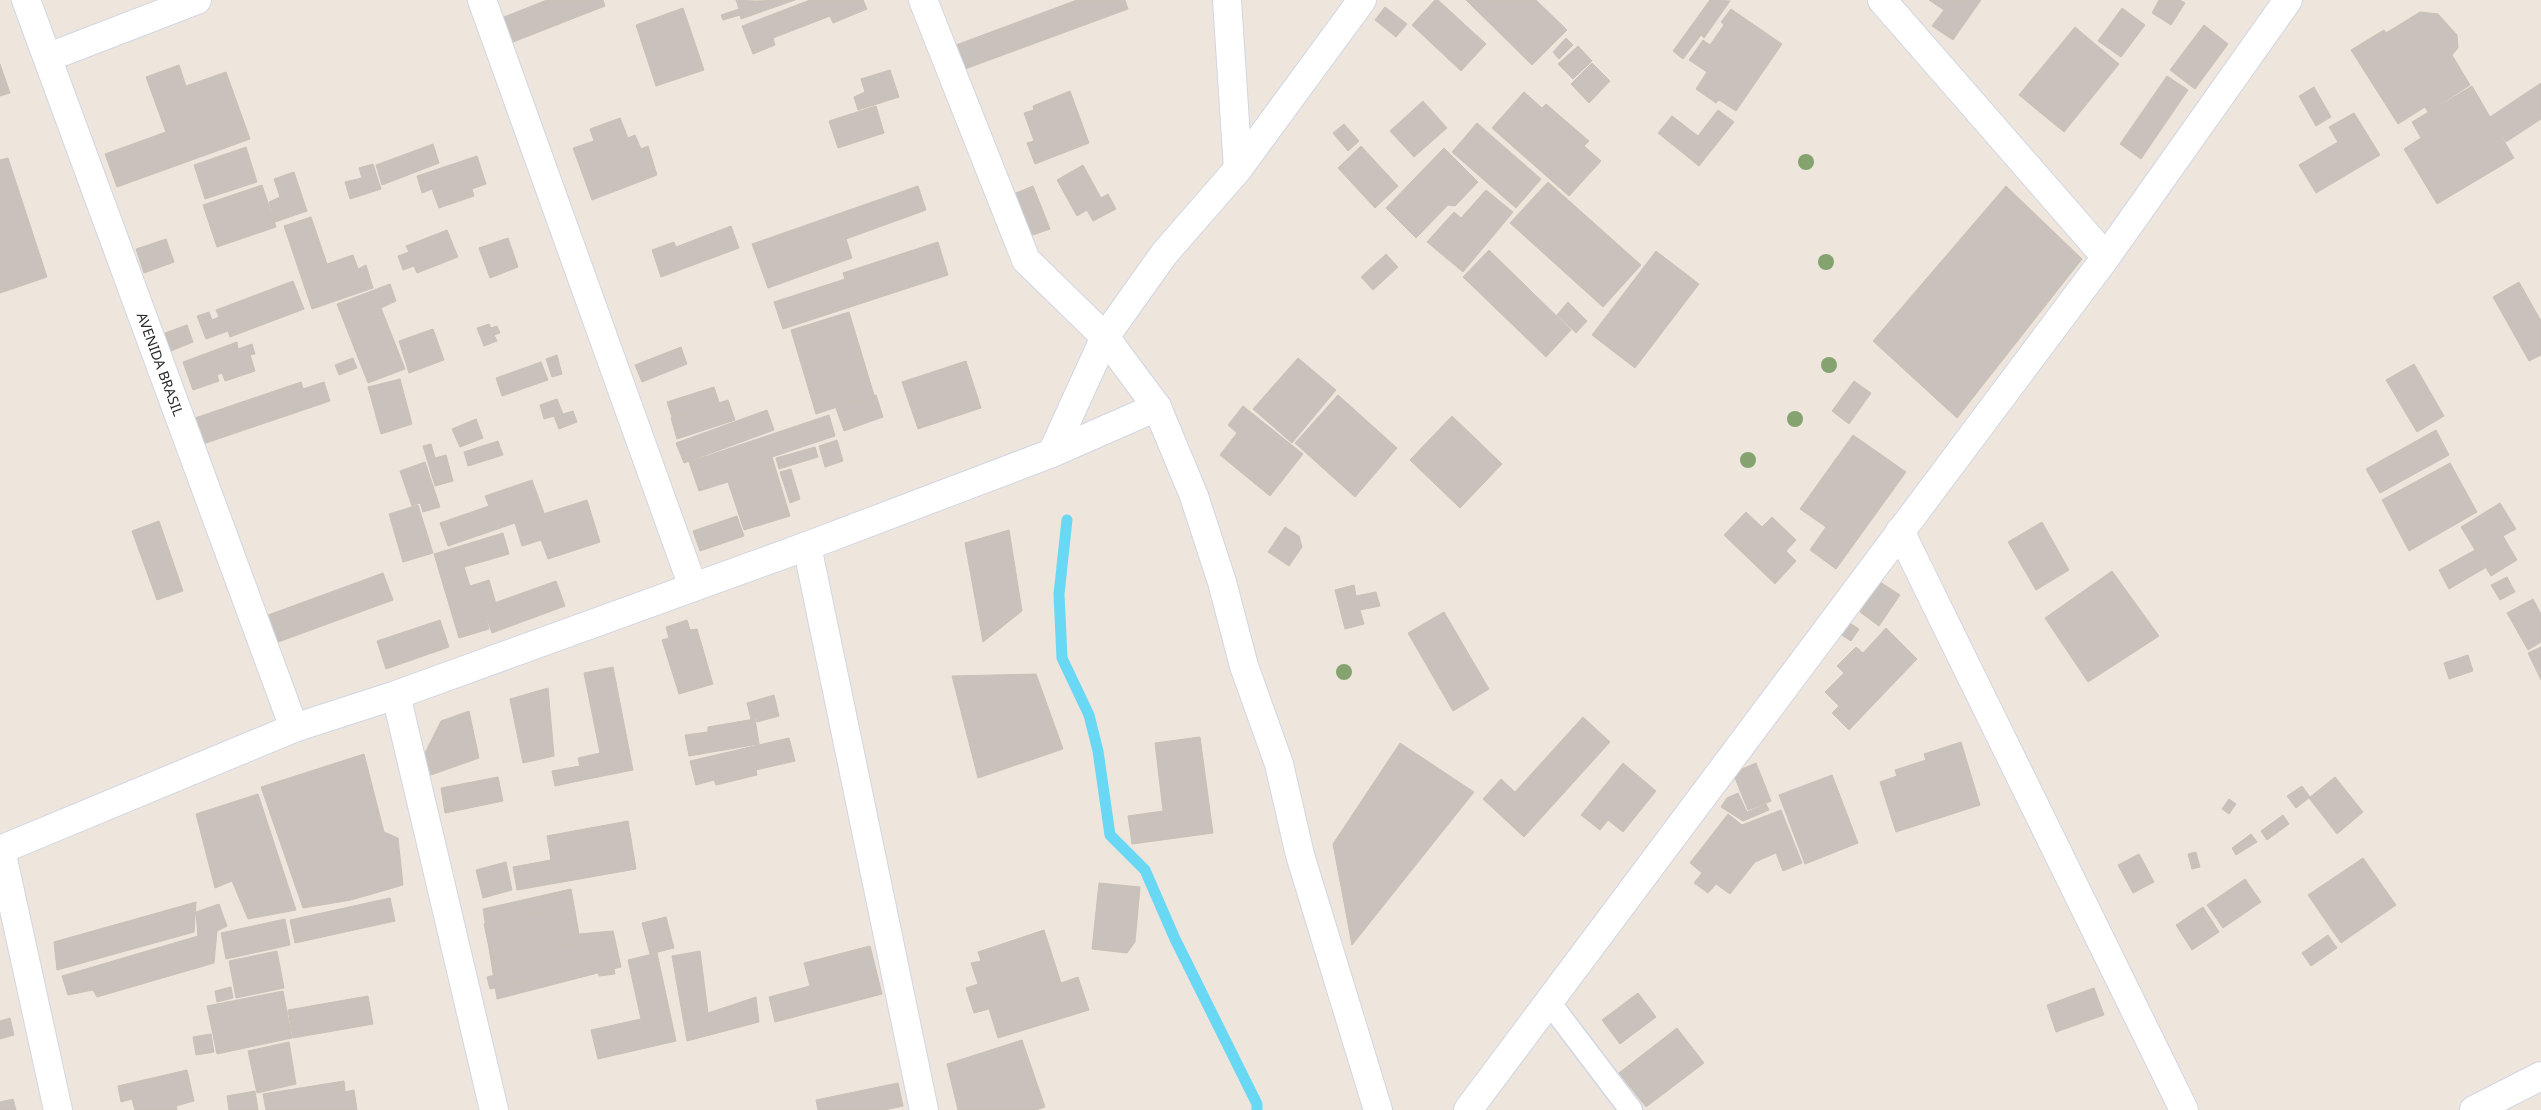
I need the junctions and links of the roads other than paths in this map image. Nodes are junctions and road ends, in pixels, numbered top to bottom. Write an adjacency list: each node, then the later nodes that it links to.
1 (26, 0): 9 (street, AVENIDA BRASIL)
2 (197, 0): 9 (street)
3 (482, 0): 17 (street)
4 (923, 0): 12 (street)
5 (1227, 0): 10 (street)
6 (1362, 0): 10 (street)
7 (1882, 0): 11 (street)
8 (2288, 0): 11 (street)
9 (49, 57): 19 (street, AVENIDA BRASIL)
10 (1238, 169): 12 (street)
11 (2106, 256): 15 (street)
12 (1105, 337): 13 (street); 14 (street)
13 (1157, 407): 14 (street); 26 (street)
14 (1052, 454): 16 (street)
15 (1900, 531): 21 (street); 29 (street)
16 (807, 546): 17 (street); 25 (street)
17 (693, 587): 18 (street)
18 (396, 695): 19 (street); 24 (street)
19 (294, 728): 20 (street)
20 (0, 850): 23 (street)
21 (1549, 1002): 27 (street); 28 (lane)
22 (2541, 1076): 30 (street)
23 (58, 1110)
24 (494, 1110)
25 (924, 1110)
26 (1378, 1110)
27 (1468, 1110)
28 (1631, 1110)
29 (2184, 1110)
30 (2474, 1110)

